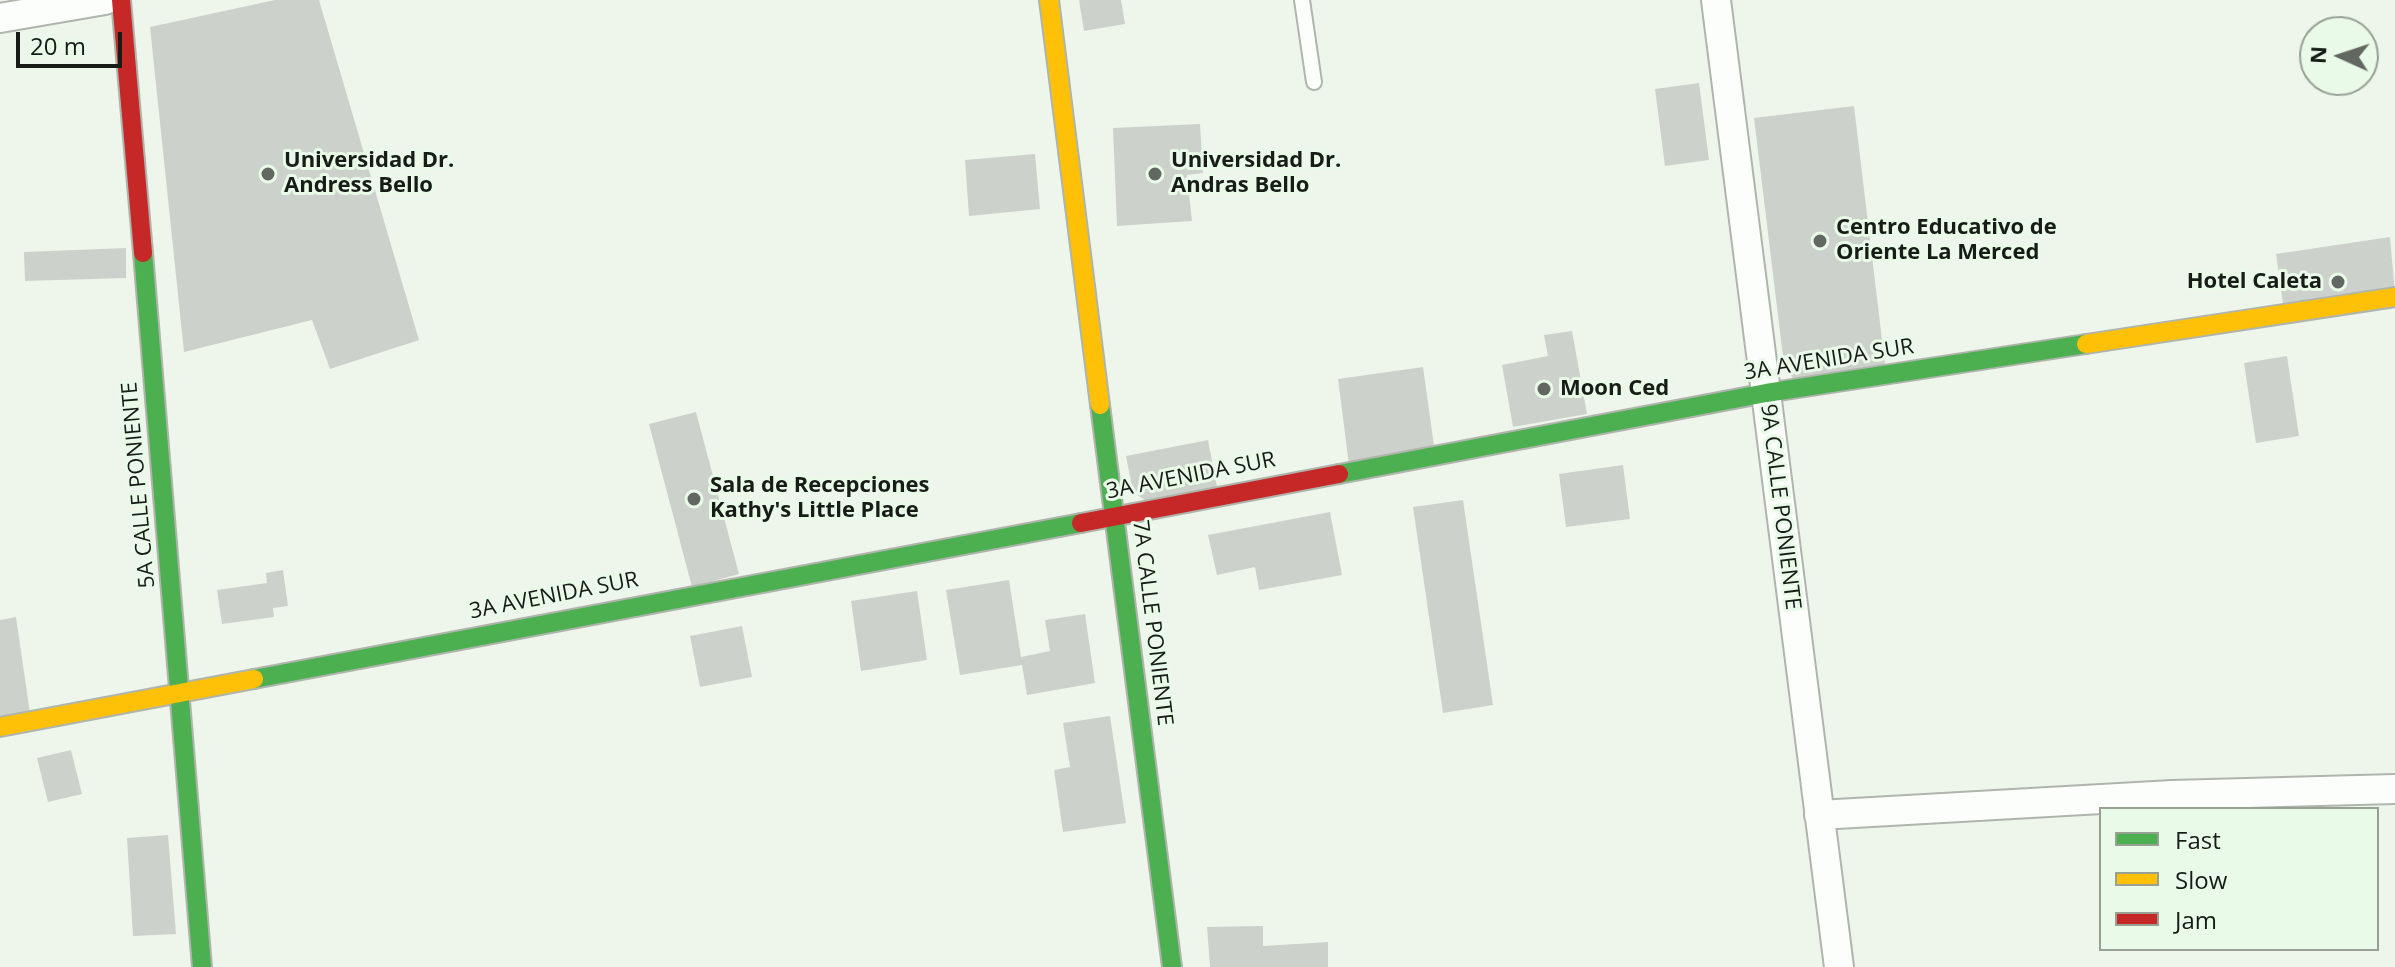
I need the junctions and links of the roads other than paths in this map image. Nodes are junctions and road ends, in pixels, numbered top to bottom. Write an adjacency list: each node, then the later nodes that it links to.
1 (105, 0): 6 (street)
2 (121, 0): 11 (street, 5A CALLE PONIENTE)
3 (1049, 0): 10 (street, 7A CALLE PONIENTE)
4 (1302, 0): 7 (lane)
5 (1716, 0): 9 (street, 9A CALLE PONIENTE)
6 (0, 18)
7 (1314, 82)
8 (2395, 297): 9 (street, 3A AVENIDA SUR)
9 (1766, 393): 10 (street, 3A AVENIDA SUR); 14 (street, 9A CALLE PONIENTE)
10 (1114, 515): 11 (street, 3A AVENIDA SUR); 16 (street, 7A CALLE PONIENTE)
11 (181, 691): 12 (street, 3A AVENIDA SUR); 15 (street, 5A CALLE PONIENTE)
12 (0, 727)
13 (2395, 789): 14 (street)
14 (1819, 815): 17 (street, 9A CALLE PONIENTE)
15 (202, 967)
16 (1172, 967)
17 (1839, 967)

